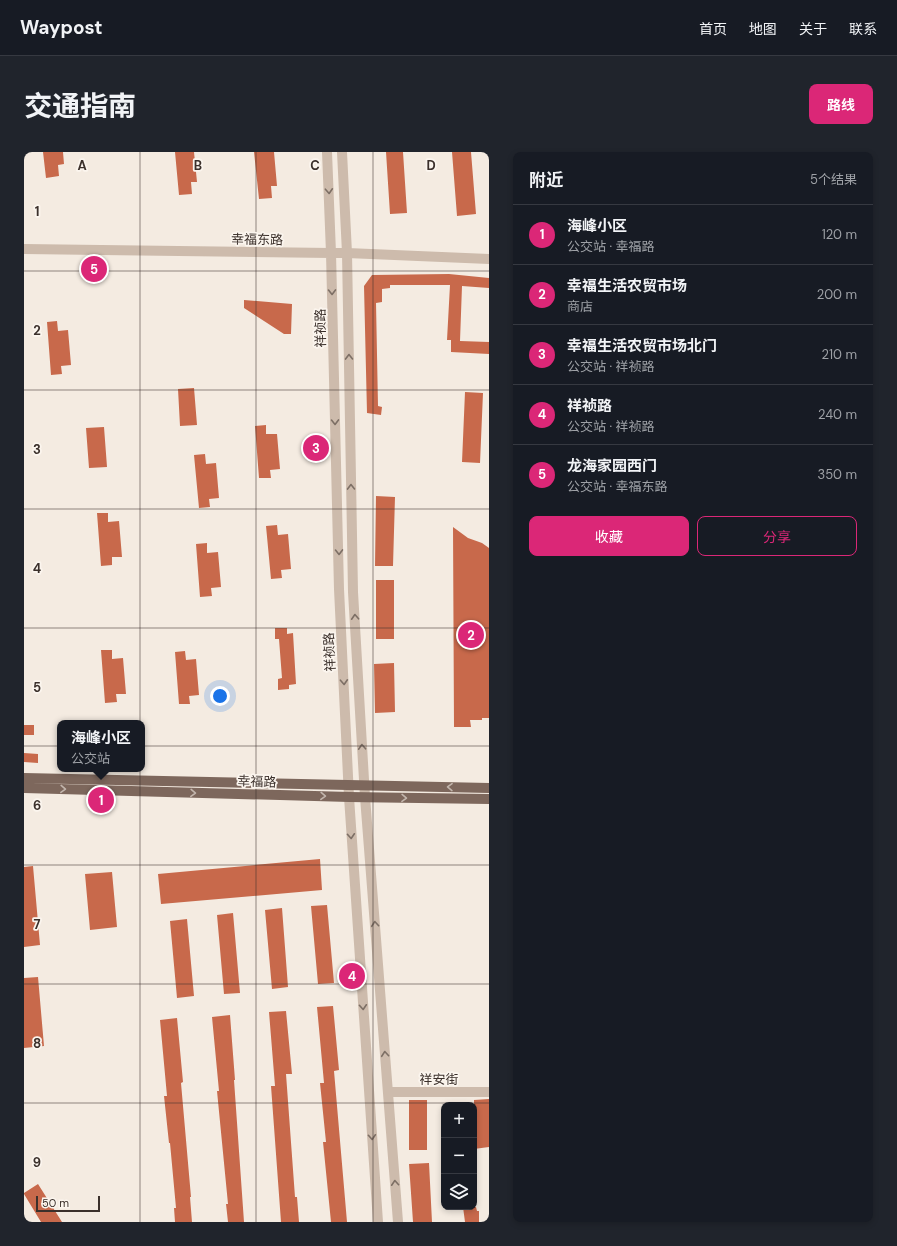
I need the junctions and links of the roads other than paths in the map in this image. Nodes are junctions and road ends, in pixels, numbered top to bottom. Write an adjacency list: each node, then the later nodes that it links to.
1 (327, 152): 5 (street, 祥祯路, one-way to 5)
2 (342, 152): 4 (street)
3 (24, 249): 5 (street, 幸福东路)
4 (346, 252): 5 (street, 幸福东路); 6 (street, 幸福东路); 9 (street, one-way to 4)
5 (331, 254): 8 (street, 祥祯路, one-way to 8)
6 (489, 259)
7 (24, 778): 8 (main road, 幸福路)
8 (348, 785): 9 (main road, 幸福路); 12 (street, 祥祯路)
9 (364, 786): 11 (main road, 幸福路, one-way to 9); 13 (street)
10 (24, 788): 12 (main road, 幸福路, one-way to 12)
11 (489, 788)
12 (349, 797): 13 (main road, 幸福路); 17 (street, 祥祯路, one-way to 17)
13 (364, 797): 14 (main road, 幸福路, one-way to 14); 15 (street, one-way to 13)
14 (489, 799)
15 (388, 1092): 16 (street, 祥安街); 18 (street, one-way to 15)
16 (489, 1092)
17 (378, 1222)
18 (398, 1222)

